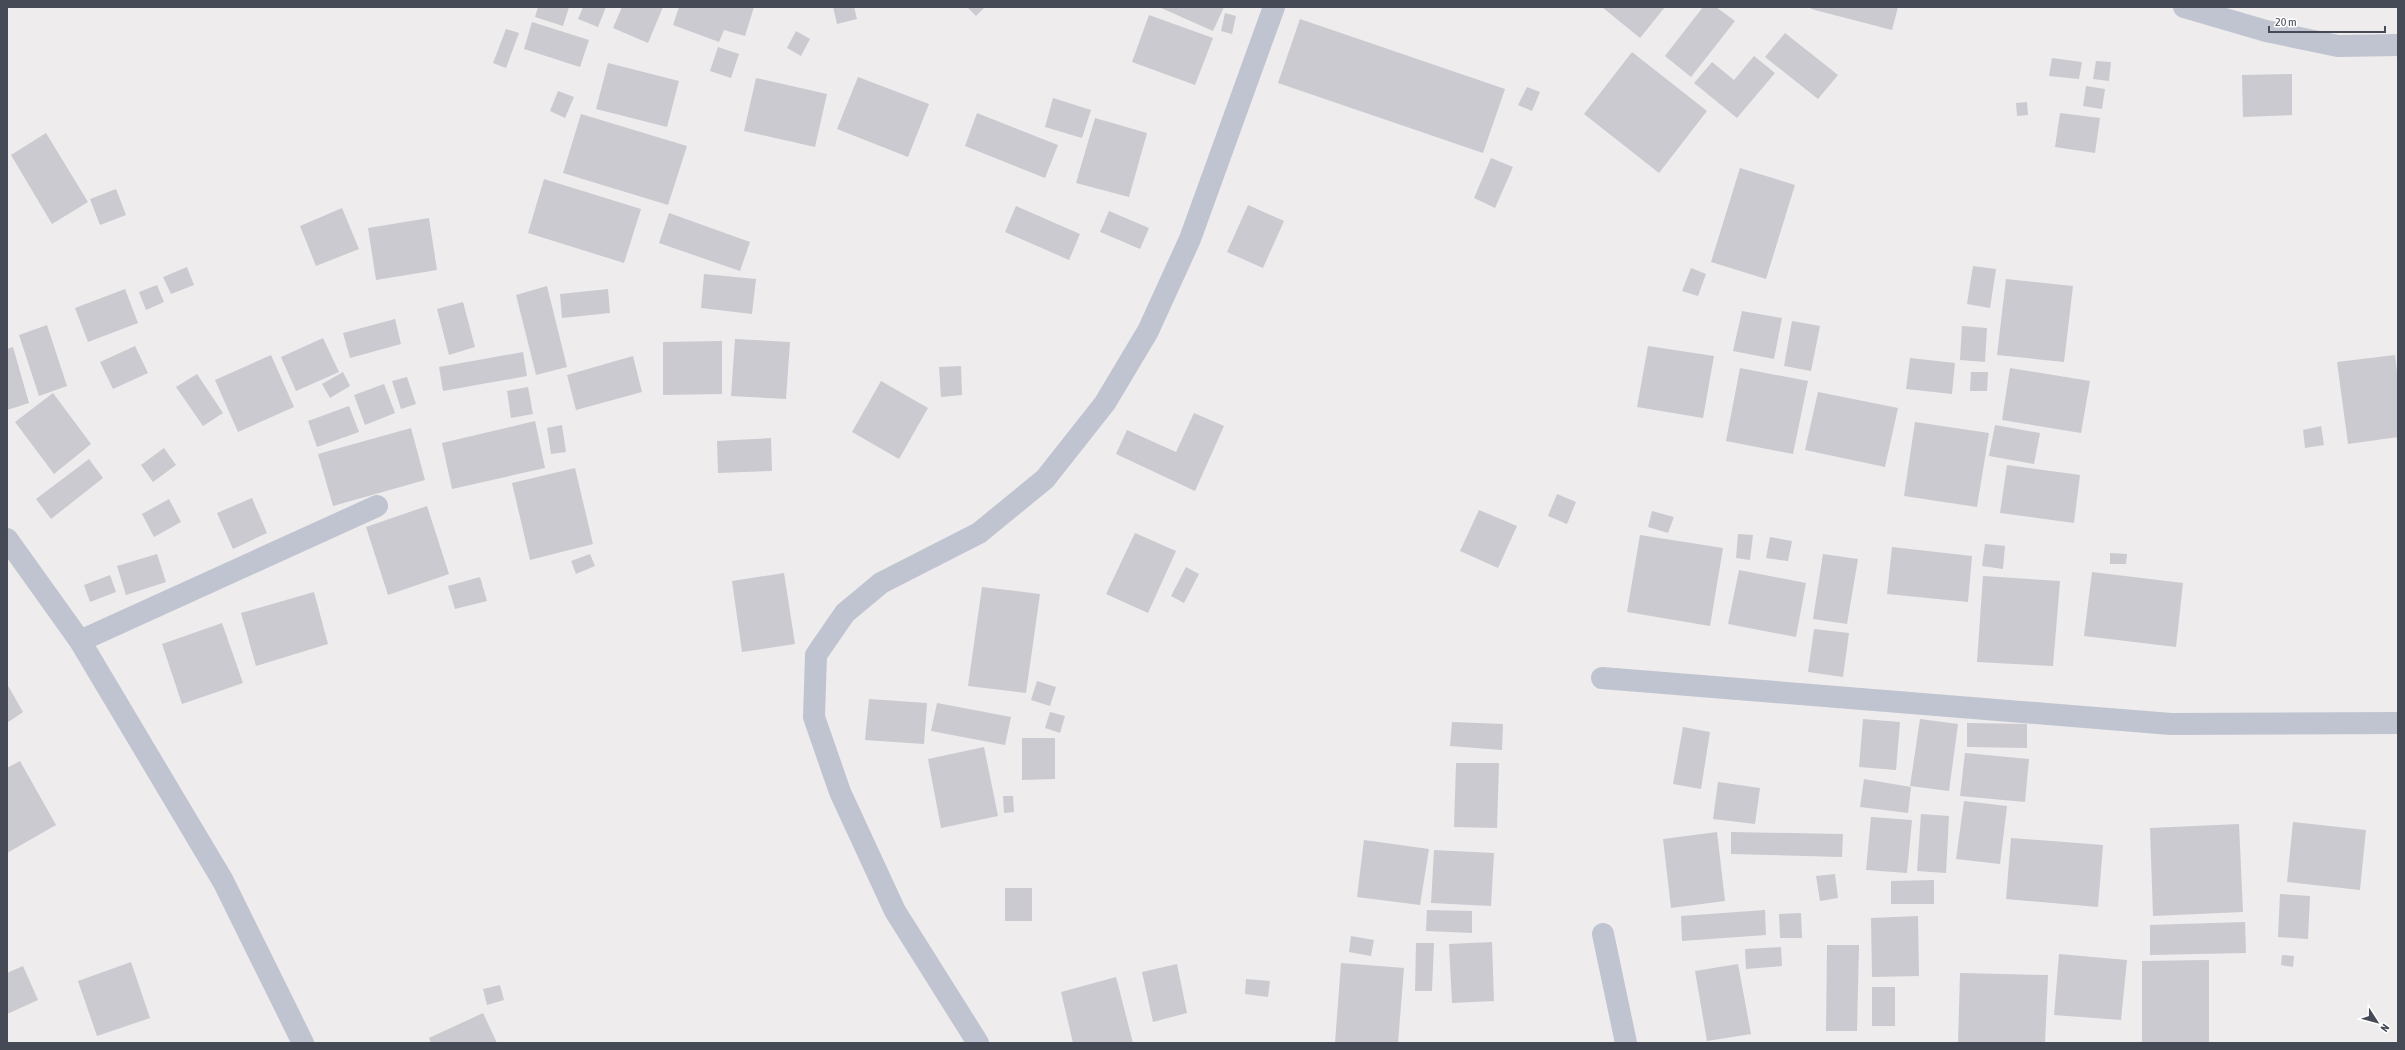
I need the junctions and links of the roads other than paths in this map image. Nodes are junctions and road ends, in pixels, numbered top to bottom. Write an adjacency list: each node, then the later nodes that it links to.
1 (1274, 7): 11 (street)
2 (2184, 7): 3 (street)
3 (2398, 45)
4 (377, 506): 6 (street)
5 (7, 539): 6 (street)
6 (80, 641): 10 (street)
7 (1602, 678): 8 (street)
8 (2398, 723)
9 (1603, 934): 12 (street)
10 (303, 1043)
11 (978, 1043)
12 (1626, 1043)

